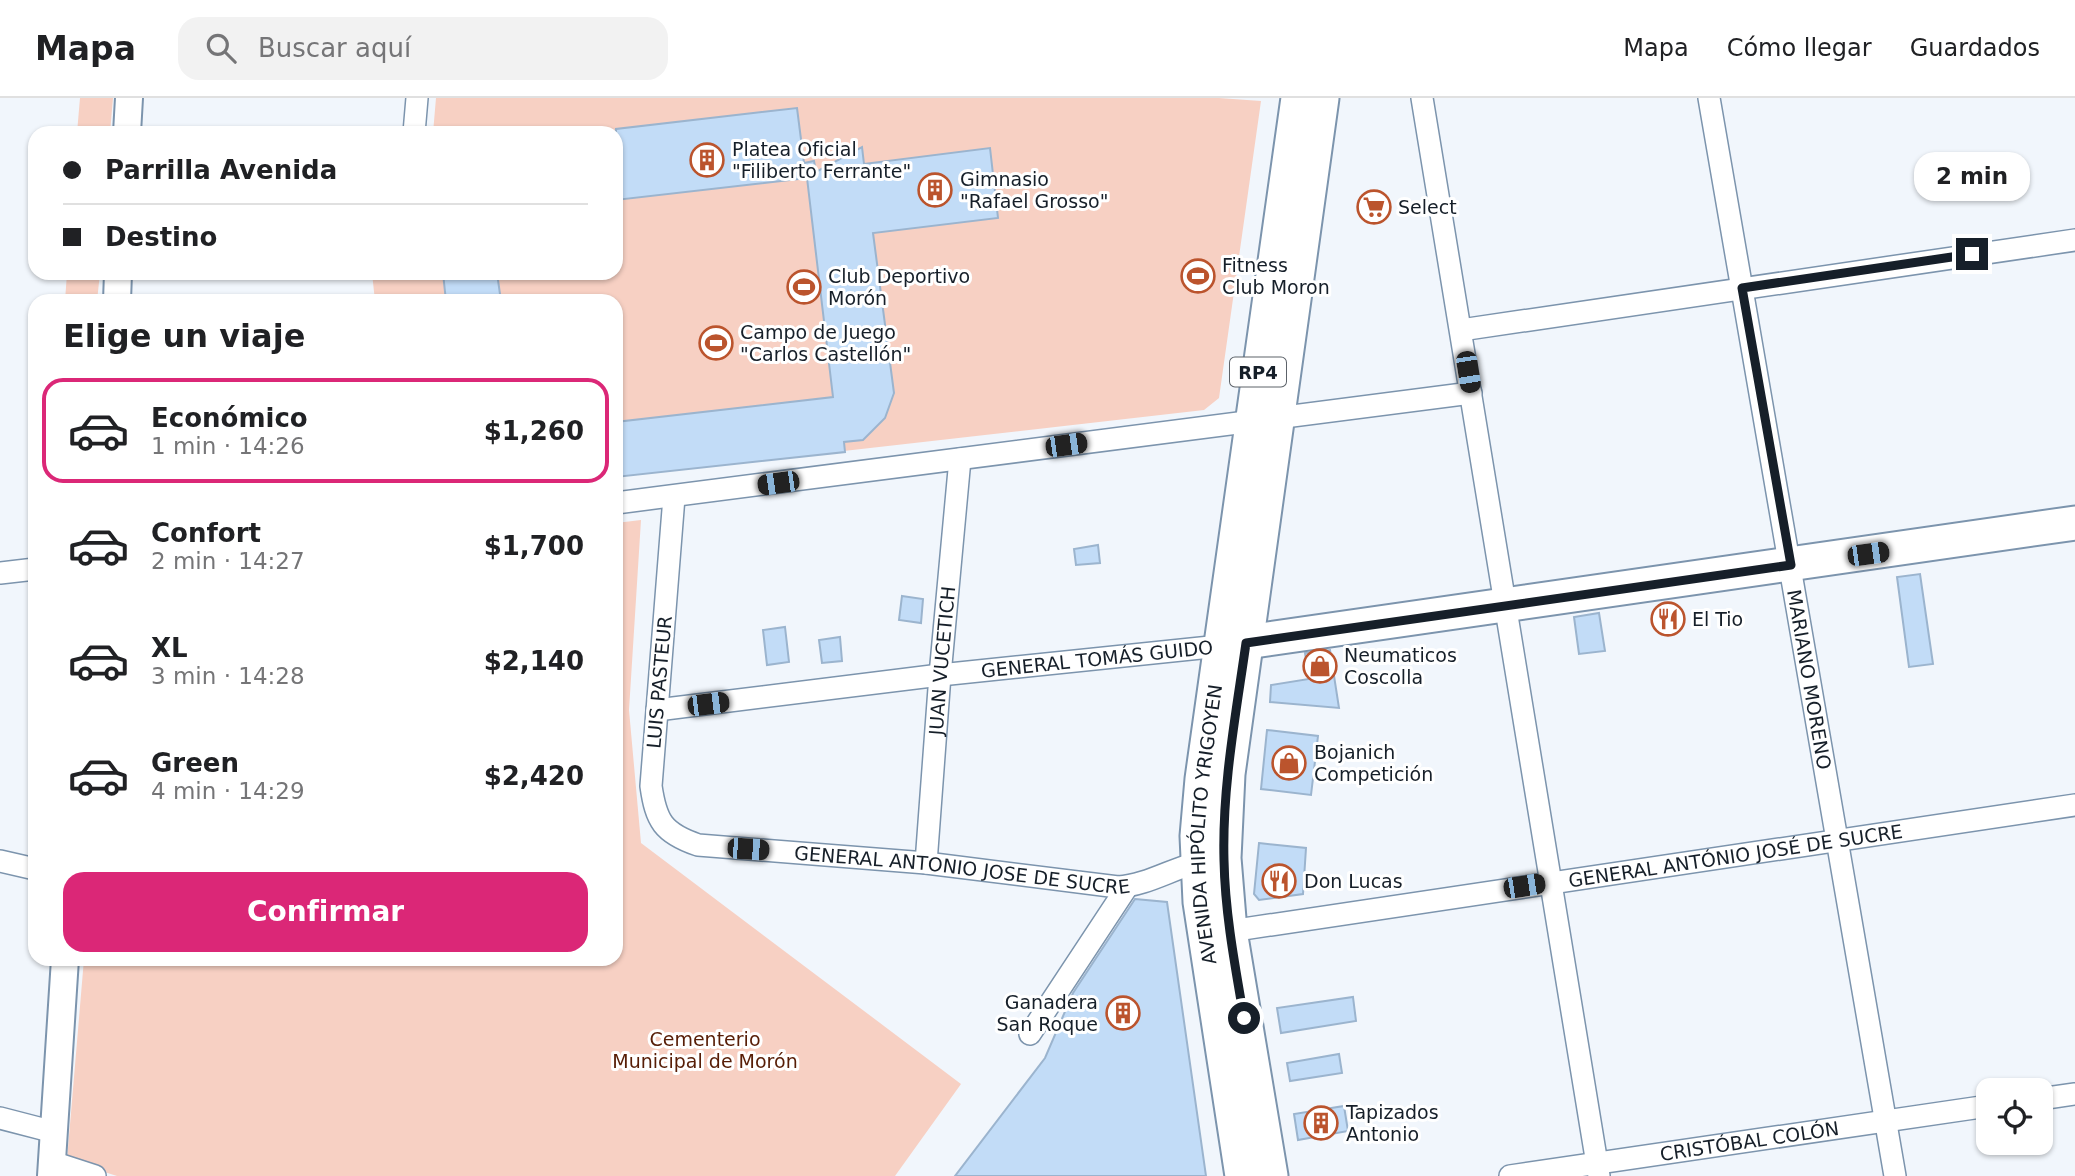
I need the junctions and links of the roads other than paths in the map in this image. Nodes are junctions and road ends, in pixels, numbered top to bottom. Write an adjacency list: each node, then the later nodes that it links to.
1 (129, 98): 7 (street)
2 (417, 98): 8 (street)
3 (1298, 98): 13 (main road, AVENIDA HIPÓLITO YRIGOYEN / RP4)
4 (1322, 98): 13 (main road, AVENIDA HIPÓLITO YRIGOYEN / RP4)
5 (1422, 98): 11 (street)
6 (1709, 98): 10 (street, MARIANO MORENO)
7 (127, 126)
8 (415, 126)
9 (2075, 240): 10 (street)
10 (1742, 288): 11 (street); 18 (street, MARIANO MORENO)
11 (1461, 330): 12 (street)
12 (1471, 393): 13 (street); 21 (street)
13 (1264, 420): 14 (street); 22 (main road, AVENIDA HIPÓLITO YRIGOYEN / RP4)
14 (960, 459): 15 (street); 23 (street, JUAN VUCETICH)
15 (674, 497): 16 (street); 24 (street, LUIS PASTEUR)
16 (623, 502)
17 (2075, 523): 18 (main road, GENERAL TOMÁS GUIDO)
18 (1791, 565): 21 (main road, GENERAL TOMÁS GUIDO); 26 (street, MARIANO MORENO)
19 (28, 570): 20 (street)
20 (0, 573)
21 (1505, 606): 22 (main road, GENERAL TOMÁS GUIDO); 32 (street)
22 (1233, 644): 23 (street, GENERAL TOMÁS GUIDO); 28 (main road, AVENIDA HIPÓLITO YRIGOYEN / RP4)
23 (940, 675): 24 (street, GENERAL TOMÁS GUIDO); 30 (street, JUAN VUCETICH)
24 (657, 710): 27 (street, LUIS PASTEUR)
25 (2075, 805): 26 (street, GENERAL ANTÓNIO JOSÉ DE SUCRE)
26 (1838, 841): 32 (street, GENERAL ANTÓNIO JOSÉ DE SUCRE); 41 (street, MARIANO MORENO)
27 (698, 845): 30 (street, GENERAL ANTONIO JOSE DE SUCRE)
28 (1210, 860): 33 (street, GENERAL ANTONIO JOSE DE SUCRE); 34 (main road, AVENIDA HIPÓLITO YRIGOYEN / RP4); 46 (main road, AVENIDA HIPÓLITO YRIGOYEN / RP4)
29 (0, 861): 31 (street)
30 (926, 863): 33 (street, GENERAL ANTONIO JOSE DE SUCRE)
31 (28, 867)
32 (1551, 882): 34 (street, GENERAL ANTÓNIO JOSÉ DE SUCRE); 44 (street)
33 (1127, 887): 36 (street)
34 (1230, 931): 47 (main road, AVENIDA HIPÓLITO YRIGOYEN / RP4)
35 (65, 966): 42 (street)
36 (1030, 1034)
37 (2075, 1094): 38 (street)
38 (2053, 1097)
39 (1976, 1108): 41 (street, CRISTÓBAL COLÓN)
40 (0, 1118): 42 (street)
41 (1885, 1120): 44 (street, CRISTÓBAL COLÓN); 49 (street, MARIANO MORENO)
42 (54, 1132): 43 (street)
43 (51, 1169): 45 (street)
44 (1598, 1170): 48 (street, CRISTÓBAL COLÓN)
45 (95, 1176)
46 (1242, 1176)
47 (1271, 1176)
48 (1510, 1176)
49 (1895, 1176)

